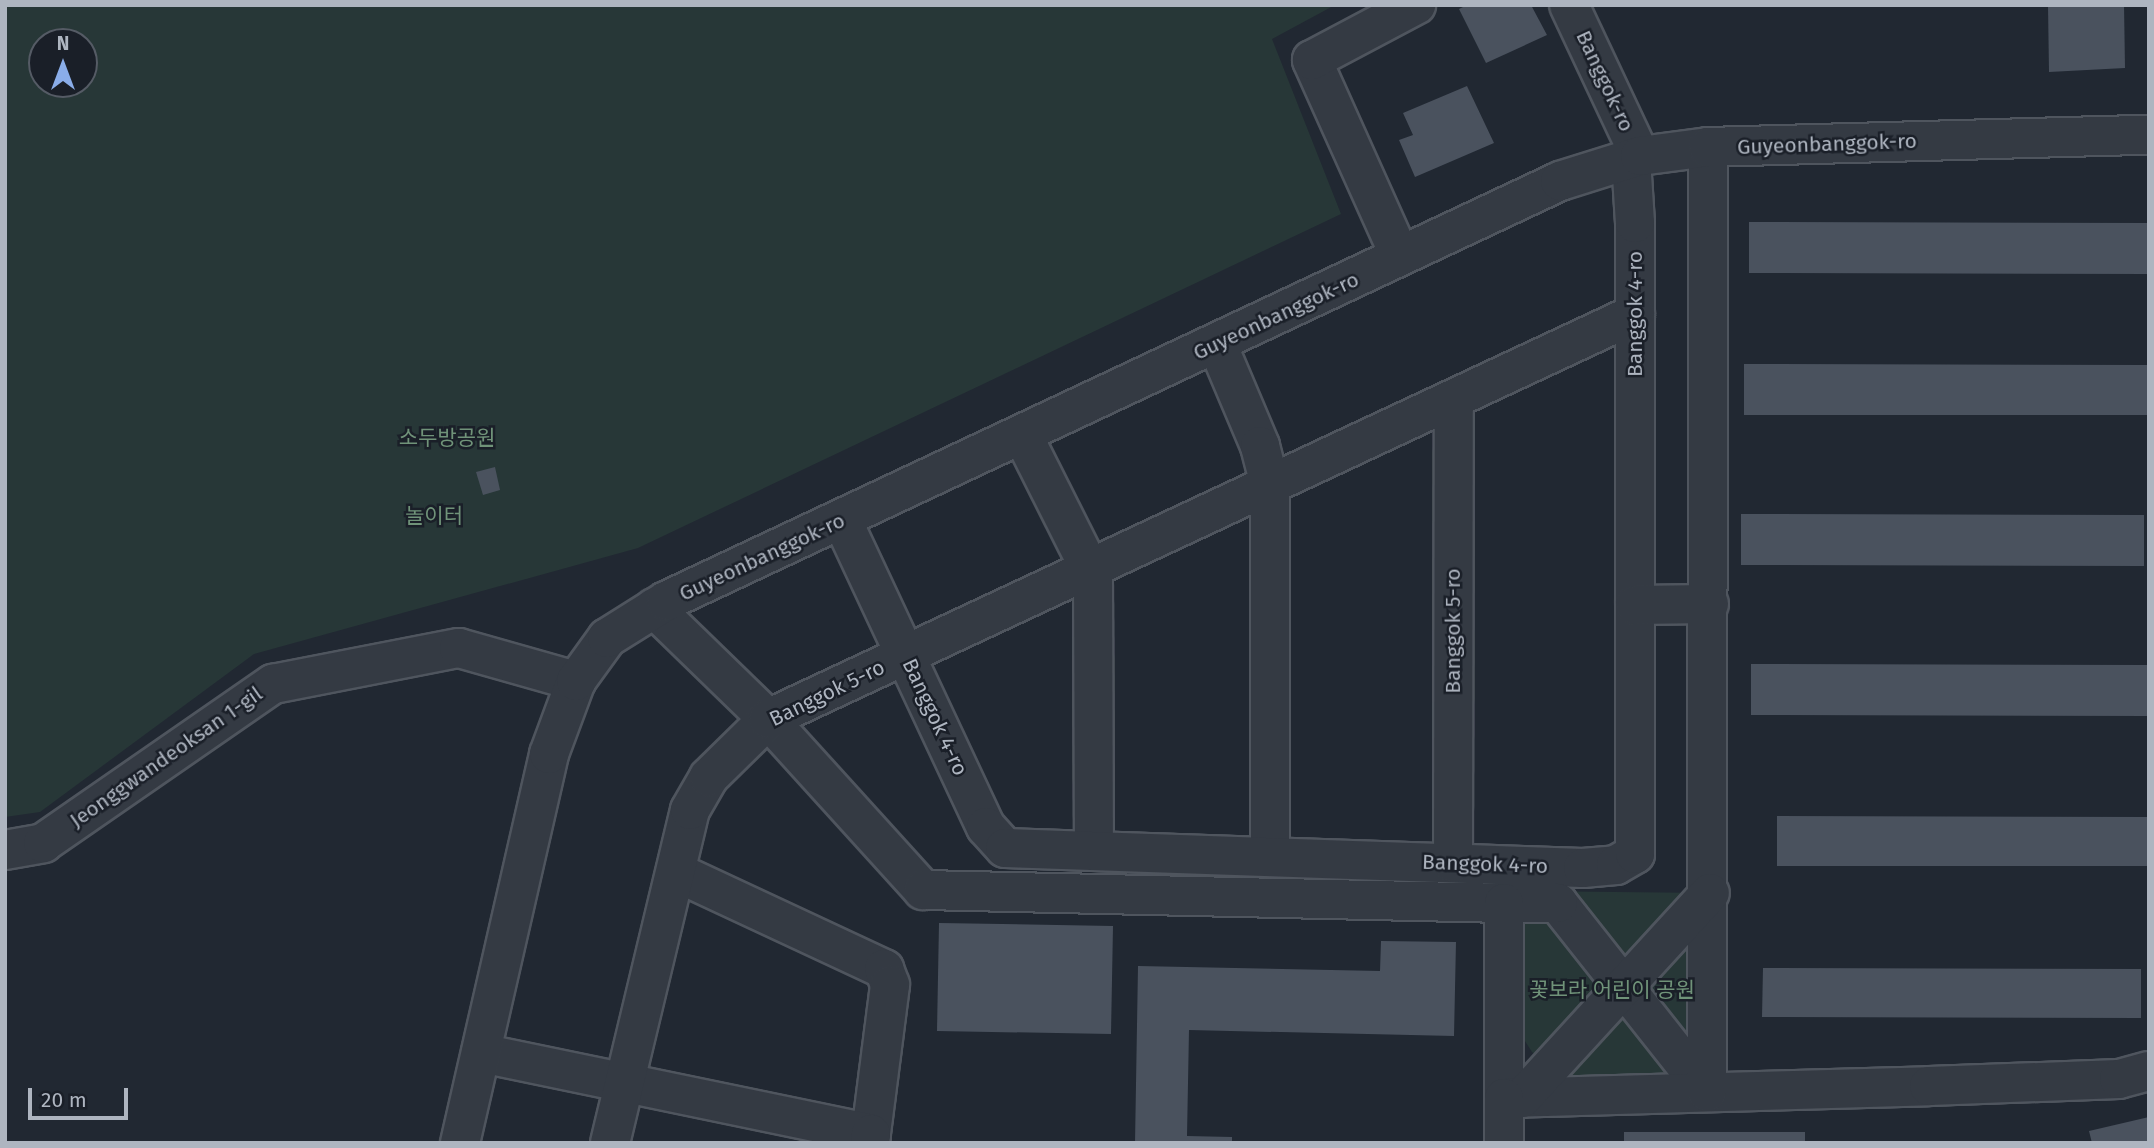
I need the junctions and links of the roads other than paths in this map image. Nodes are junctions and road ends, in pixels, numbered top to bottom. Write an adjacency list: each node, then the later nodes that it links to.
1 (1416, 5): 6 (street)
2 (1569, 5): 5 (street, Banggok-ro)
3 (2149, 135): 4 (street, Guyeonbanggok-ro)
4 (1708, 147): 5 (street, Guyeonbanggok-ro); 14 (street)
5 (1635, 158): 6 (street, Guyeonbanggok-ro); 7 (street, Banggok 4-ro)
6 (1400, 256): 8 (street, Guyeonbanggok-ro)
7 (1634, 314): 9 (street, Banggok 5-ro); 15 (street, Banggok 4-ro)
8 (1217, 344): 10 (street, Guyeonbanggok-ro); 11 (street)
9 (1454, 399): 11 (street, Banggok 5-ro); 23 (street, Banggok 5-ro)
10 (1023, 436): 12 (street, Guyeonbanggok-ro); 13 (street)
11 (1269, 485): 13 (street, Banggok 5-ro); 22 (street)
12 (842, 520): 16 (street, Guyeonbanggok-ro); 17 (street, Banggok 4-ro)
13 (1090, 569): 17 (street, Banggok 5-ro); 21 (street)
14 (1709, 604): 15 (street); 25 (street)
15 (1634, 605): 23 (street, Banggok 4-ro)
16 (654, 608): 18 (street, Guyeonbanggok-ro); 19 (street)
17 (907, 655): 19 (street, Banggok 5-ro); 21 (street, Banggok 4-ro)
18 (576, 681): 20 (street, Jeonggwandeoksan 1-gil); 28 (street, Guyeonbanggok-ro)
19 (768, 719): 24 (street, Banggok 5-ro); 26 (street)
20 (5, 850)
21 (1094, 851): 22 (street, Banggok 4-ro)
22 (1270, 856): 23 (street, Banggok 4-ro)
23 (1452, 863)
24 (676, 872): 30 (street, Banggok 5-ro); 33 (street)
25 (1710, 893): 27 (street); 31 (street)
26 (1504, 903): 27 (street); 32 (street)
27 (1624, 987): 31 (street); 32 (street)
28 (481, 1053): 30 (street); 34 (street, Guyeonbanggok-ro)
29 (2149, 1071): 31 (street)
30 (625, 1082): 33 (street); 35 (street, Banggok 5-ro)
31 (1707, 1093): 32 (street)
32 (1513, 1098): 36 (street)
33 (870, 1138)
34 (460, 1143)
35 (610, 1143)
36 (1504, 1143)

